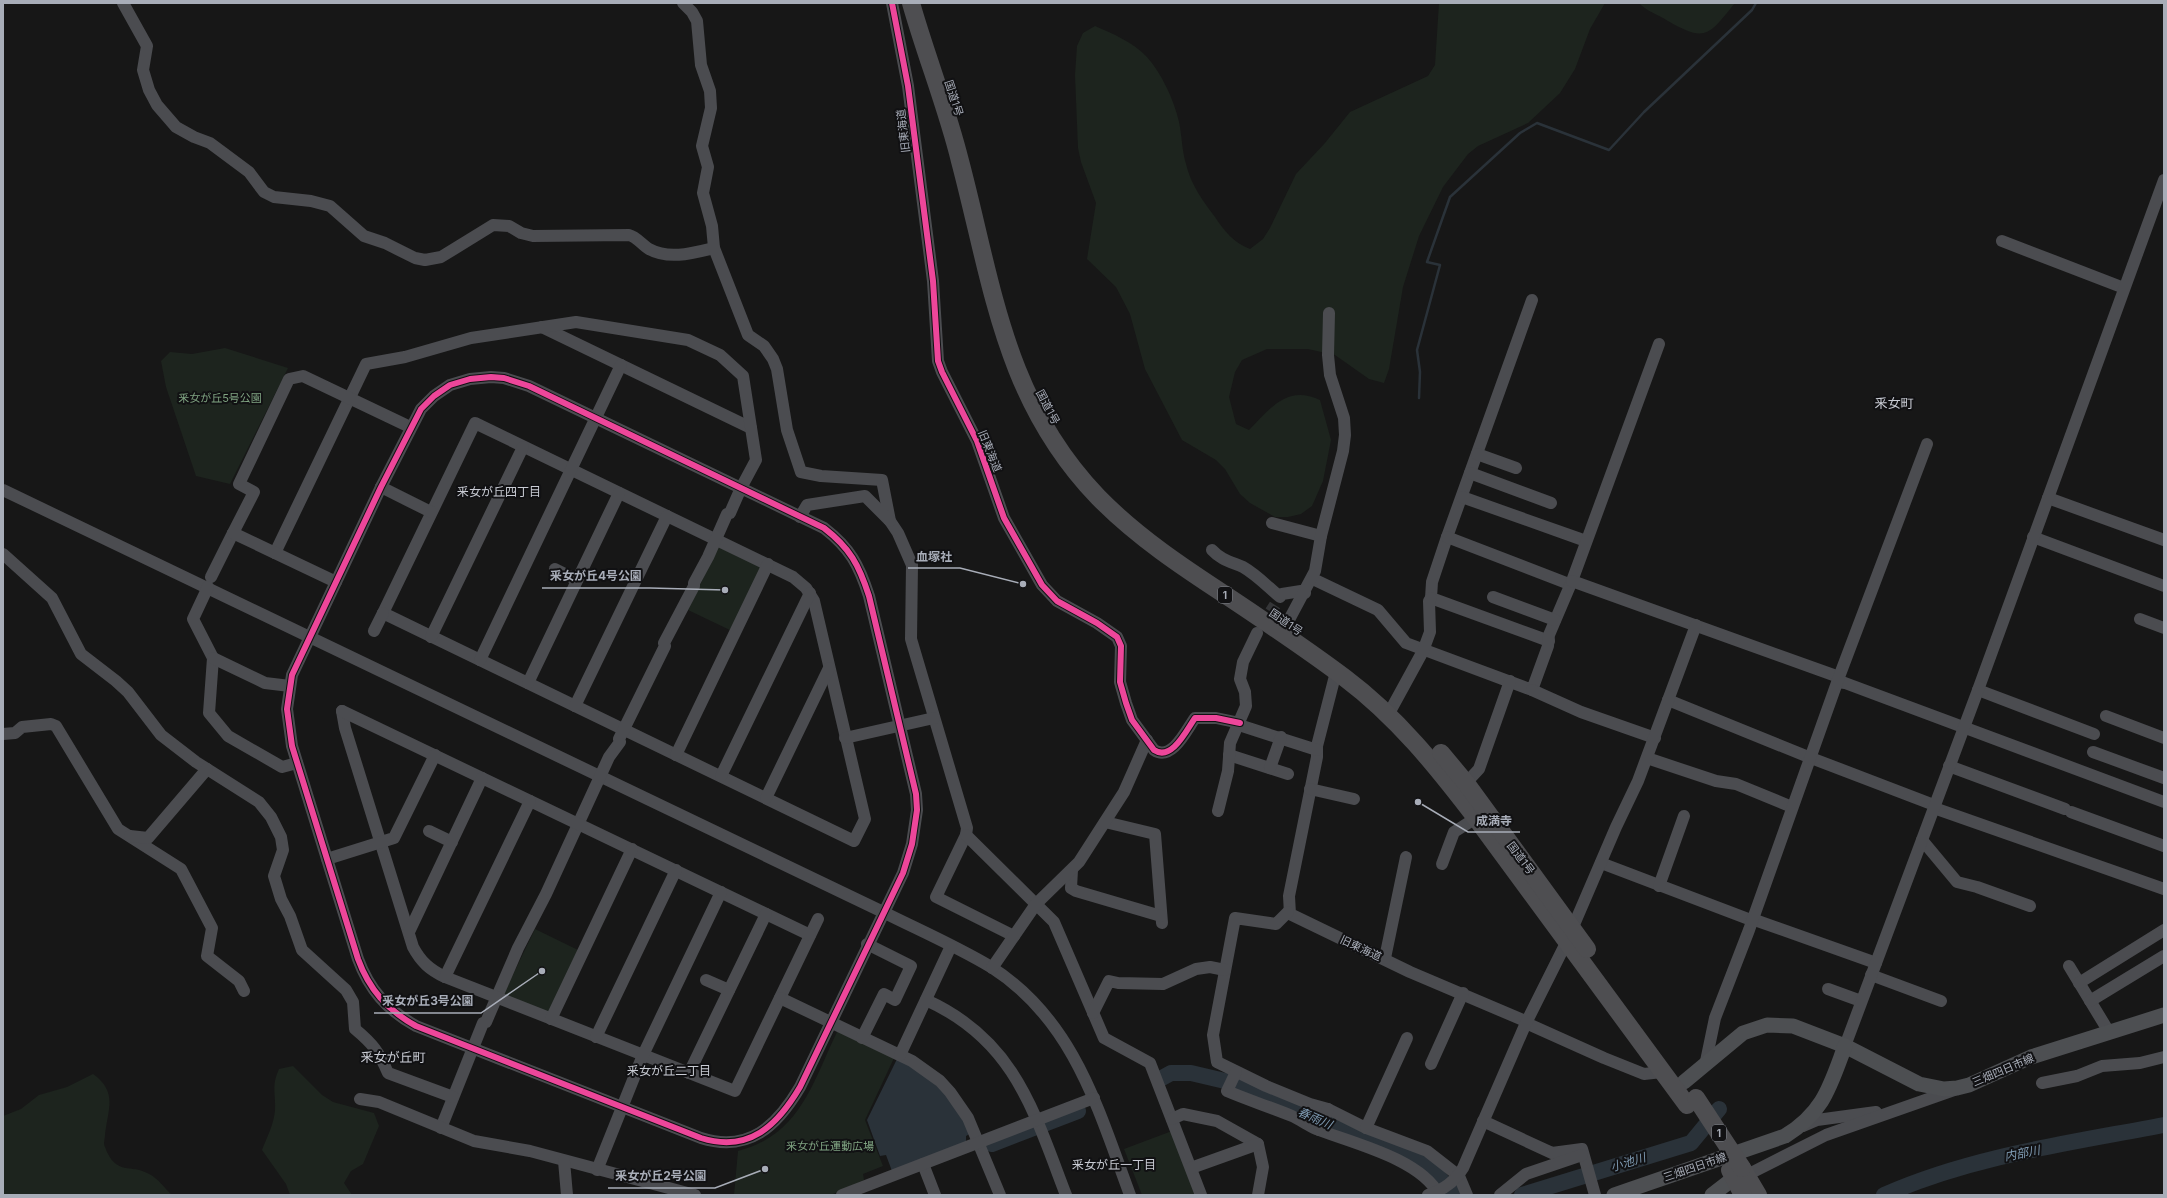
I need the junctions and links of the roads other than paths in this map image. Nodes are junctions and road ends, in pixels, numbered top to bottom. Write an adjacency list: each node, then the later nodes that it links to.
1 (683, 3): 8 (street)
2 (892, 3): 96 (street, 旧東海道)
3 (911, 3): 63 (highway, 国道1号 / 1)
4 (923, 3): 63 (highway, 国道1号 / 1)
5 (126, 5): 8 (street)
6 (2164, 180): 9 (street)
7 (2002, 241): 9 (street)
8 (714, 248): 35 (street)
9 (2124, 288): 30 (street)
10 (1532, 300): 21 (street)
11 (1329, 313): 38 (street)
12 (542, 327): 14 (street); 15 (street); 18 (street)
13 (1659, 344): 43 (street)
14 (621, 366): 16 (street); 18 (street)
15 (350, 398): 17 (street); 37 (street); 45 (street)
16 (595, 419): 17 (street); 23 (street); 26 (street)
17 (410, 427): 25 (street)
18 (751, 428): 26 (street)
19 (1927, 444): 75 (street)
20 (523, 447): 23 (street); 32 (street); 67 (street)
21 (1477, 454): 22 (street); 24 (street)
22 (1516, 468)
23 (571, 469): 28 (street); 72 (street)
24 (1470, 473): 29 (street); 31 (street)
25 (381, 487): 32 (street); 52 (street)
26 (740, 488): 34 (street); 41 (street)
27 (3, 490): 51 (street)
28 (619, 493): 33 (street); 50 (street)
29 (1462, 497): 39 (street); 43 (street)
30 (2048, 498): 40 (street); 42 (street)
31 (1551, 503)
32 (432, 512): 59 (street)
33 (667, 516): 41 (street); 82 (street)
34 (800, 516): 35 (street); 87 (street)
35 (890, 521): 85 (street)
36 (1272, 522): 38 (street)
37 (233, 532): 45 (street); 51 (street)
38 (1321, 536): 49 (street)
39 (1447, 537): 53 (street); 58 (street)
40 (2033, 537): 54 (street); 80 (street)
41 (716, 539): 47 (street); 89 (street)
42 (2164, 540)
43 (1586, 541): 53 (street)
44 (1212, 550): 56 (street)
45 (275, 553): 52 (street)
46 (3, 554): 107 (street)
47 (768, 564): 55 (street); 100 (street)
48 (555, 569): 50 (street)
49 (1312, 579): 56 (street); 70 (street)
50 (577, 580): 77 (street)
51 (209, 582): 68 (street); 71 (street)
52 (336, 582): 68 (street)
53 (1570, 582): 61 (street); 62 (street)
54 (2164, 586)
55 (810, 593): 73 (street); 109 (street)
56 (1305, 593): 63 (street)
57 (1493, 597): 61 (street)
58 (1431, 598): 69 (street); 70 (street)
59 (383, 613): 65 (street); 67 (street)
60 (2140, 619): 64 (street)
61 (1555, 620): 69 (street)
62 (1696, 625): 75 (street); 81 (street)
63 (1284, 628): 74 (highway, 国道1号 / 1); 83 (highway, 国道1号 / 1)
64 (2164, 628)
65 (374, 631)
66 (1257, 633): 86 (street)
67 (431, 636): 72 (street)
68 (309, 637): 78 (street); 110 (street)
69 (1549, 640): 79 (street)
70 (1423, 651): 76 (street); 83 (street)
71 (213, 658): 78 (street); 104 (street)
72 (480, 660): 77 (street)
73 (829, 668): 92 (street); 115 (street)
74 (1336, 672): 83 (highway, 国道1号 / 1); 97 (street)
75 (1839, 680): 88 (street); 103 (street)
76 (1510, 681): 79 (street); 113 (street)
77 (528, 683): 82 (street)
78 (290, 686): 104 (street)
79 (1532, 690): 94 (street)
80 (1978, 690): 88 (street); 91 (street)
81 (1668, 700): 94 (street); 103 (street)
82 (575, 706): 89 (street)
83 (1391, 709): 113 (highway, 国道1号 / 1); 123 (highway, 国道1号 / 1)
84 (2106, 716): 95 (street)
85 (934, 718): 87 (street); 127 (street)
86 (1239, 724): 93 (street, 旧東海道); 96 (street, 旧東海道); 101 (street)
87 (901, 726): 92 (street); 145 (street)
88 (1964, 728): 105 (street); 118 (street)
89 (624, 729): 100 (street); 110 (street)
90 (3, 734): 128 (street)
91 (2094, 734)
92 (845, 738): 115 (street)
93 (1281, 738): 97 (street, 旧東海道); 106 (street)
94 (1655, 738): 102 (street)
95 (2164, 738)
96 (1147, 740): 124 (street)
97 (1317, 750): 114 (street)
98 (2093, 752): 112 (street)
99 (435, 755): 111 (street); 131 (street); 131 (street)
100 (676, 755): 109 (street)
101 (1229, 755): 106 (street); 121 (street)
102 (1647, 758): 120 (street); 136 (street)
103 (1811, 758): 119 (street); 120 (street)
104 (297, 763): 135 (street)
105 (1949, 766): 119 (street); 132 (street)
106 (1270, 768): 108 (street)
107 (207, 769): 128 (street); 198 (street)
108 (1288, 774)
109 (721, 776): 115 (street)
110 (602, 777): 125 (street); 145 (street)
111 (482, 778): 117 (street); 130 (street)
112 (2164, 778)
113 (1466, 783): 152 (highway, 国道1号 / 1)
114 (1310, 789): 116 (street); 146 (street)
115 (766, 798)
116 (1354, 799)
117 (530, 801): 125 (street); 163 (street)
118 (2164, 802)
119 (1934, 806): 129 (street); 141 (street)
120 (1792, 807): 149 (street)
121 (1218, 810)
122 (1684, 816): 140 (street)
123 (1476, 818): 137 (street); 152 (highway, 国道1号 / 1)
124 (1106, 822): 139 (street); 139 (street)
125 (579, 824): 133 (street); 170 (street)
126 (429, 831): 130 (street)
127 (966, 835): 143 (street); 154 (street)
128 (129, 836): 168 (street)
129 (1922, 840): 144 (street); 161 (street)
130 (452, 842): 151 (street)
131 (381, 844): 135 (street); 151 (street)
132 (2164, 846)
133 (632, 849): 138 (street); 178 (street)
134 (1406, 857): 158 (street)
135 (327, 859): 186 (street)
136 (1601, 863): 140 (street); 152 (street)
137 (1442, 864)
138 (676, 870): 142 (street); 182 (street)
139 (1072, 870): 143 (street)
140 (1659, 886): 149 (street)
141 (2164, 889)
142 (721, 892): 147 (street); 187 (street)
143 (1036, 904): 154 (street); 176 (street)
144 (2030, 906)
145 (883, 912): 155 (street); 156 (street)
146 (1288, 912): 158 (street, 旧東海道); 162 (street)
147 (766, 914): 153 (street); 167 (street)
148 (818, 919): 153 (street)
149 (1751, 919): 161 (street); 191 (street)
150 (2164, 930): 165 (street)
151 (409, 932): 163 (street)
152 (1570, 934): 180 (street); 192 (highway, 国道1号 / 1); 195 (highway, 国道1号 / 1)
153 (810, 935): 171 (street)
154 (1014, 936): 160 (street)
155 (867, 944): 179 (street); 183 (street)
156 (951, 946): 160 (street); 172 (street)
157 (2164, 956): 174 (street)
158 (1385, 958): 169 (street, 旧東海道)
159 (2069, 966): 165 (street)
160 (992, 968): 199 (street)
161 (1873, 969): 173 (street); 175 (street)
162 (1225, 970): 176 (street); 194 (street)
163 (445, 977): 170 (street)
164 (706, 980): 167 (street)
165 (2079, 982): 174 (street)
166 (1828, 989): 175 (street)
167 (729, 990): 193 (street)
168 (244, 992)
169 (1463, 993): 180 (street, 旧東海道); 190 (street)
170 (496, 996): 178 (street); 186 (street)
171 (780, 998): 179 (street); 193 (street)
172 (926, 1000): 188 (street); 207 (street)
173 (1942, 1001)
174 (2090, 1001): 181 (street)
175 (1861, 1002): 185 (street)
176 (1093, 1013): 205 (street)
177 (2164, 1015): 181 (main road, 三畑四日市線)
178 (550, 1019): 182 (street)
179 (830, 1022): 183 (street); 202 (street)
180 (1526, 1023): 192 (street, 旧東海道); 206 (street)
181 (2109, 1032): 197 (main road, 三畑四日市線)
182 (596, 1037): 187 (street)
183 (862, 1038): 188 (street)
184 (1407, 1038): 211 (street)
185 (1845, 1046): 191 (main road, 三畑四日市線); 197 (main road, 三畑四日市線); 208 (main road, 三畑四日市線)
186 (473, 1049): 198 (street); 202 (street)
187 (643, 1055): 193 (street); 202 (street)
188 (900, 1055): 212 (street)
189 (2164, 1057): 196 (street)
190 (1431, 1064)
191 (1705, 1066): 195 (main road, 三畑四日市線)
192 (1662, 1072): 201 (highway, 国道1号 / 1)
193 (689, 1073)
194 (1235, 1073): 204 (street); 210 (street)
195 (1684, 1082): 201 (highway, 国道1号 / 1)
196 (2042, 1083)
197 (1969, 1085): 203 (street)
198 (453, 1097): 209 (street)
199 (1094, 1098): 207 (street); 230 (street)
200 (360, 1099): 209 (street)
201 (1691, 1101): 220 (highway, 国道1号 / 1)
202 (622, 1108): 218 (street)
203 (1900, 1110): 208 (street); 220 (street)
204 (1327, 1111): 210 (street); 211 (street)
205 (1172, 1119): 213 (street); 217 (street)
206 (1484, 1121): 214 (street); 219 (street)
207 (1039, 1124): 212 (street); 229 (street)
208 (1800, 1126): 235 (main road, 三畑四日市線)
209 (441, 1128): 215 (street)
210 (1320, 1128): 223 (street)
211 (1366, 1128): 219 (street)
212 (980, 1142): 216 (street); 228 (street)
213 (1258, 1144): 217 (street); 232 (street)
214 (1584, 1156): 222 (street); 234 (street)
215 (564, 1161): 218 (street); 225 (street)
216 (923, 1164): 221 (street); 227 (street)
217 (1192, 1168): 231 (street)
218 (598, 1170): 224 (street)
219 (1457, 1178): 223 (street); 233 (street)
220 (1744, 1183): 236 (main road)
221 (868, 1190): 226 (street)
222 (1594, 1192)
223 (1436, 1193)
224 (687, 1194)
225 (567, 1195)
226 (842, 1195)
227 (935, 1195)
228 (1000, 1195)
229 (1066, 1195)
230 (1130, 1195)
231 (1202, 1195)
232 (1258, 1195)
233 (1467, 1195)
234 (1500, 1195)
235 (1614, 1195)
236 (1712, 1195)

